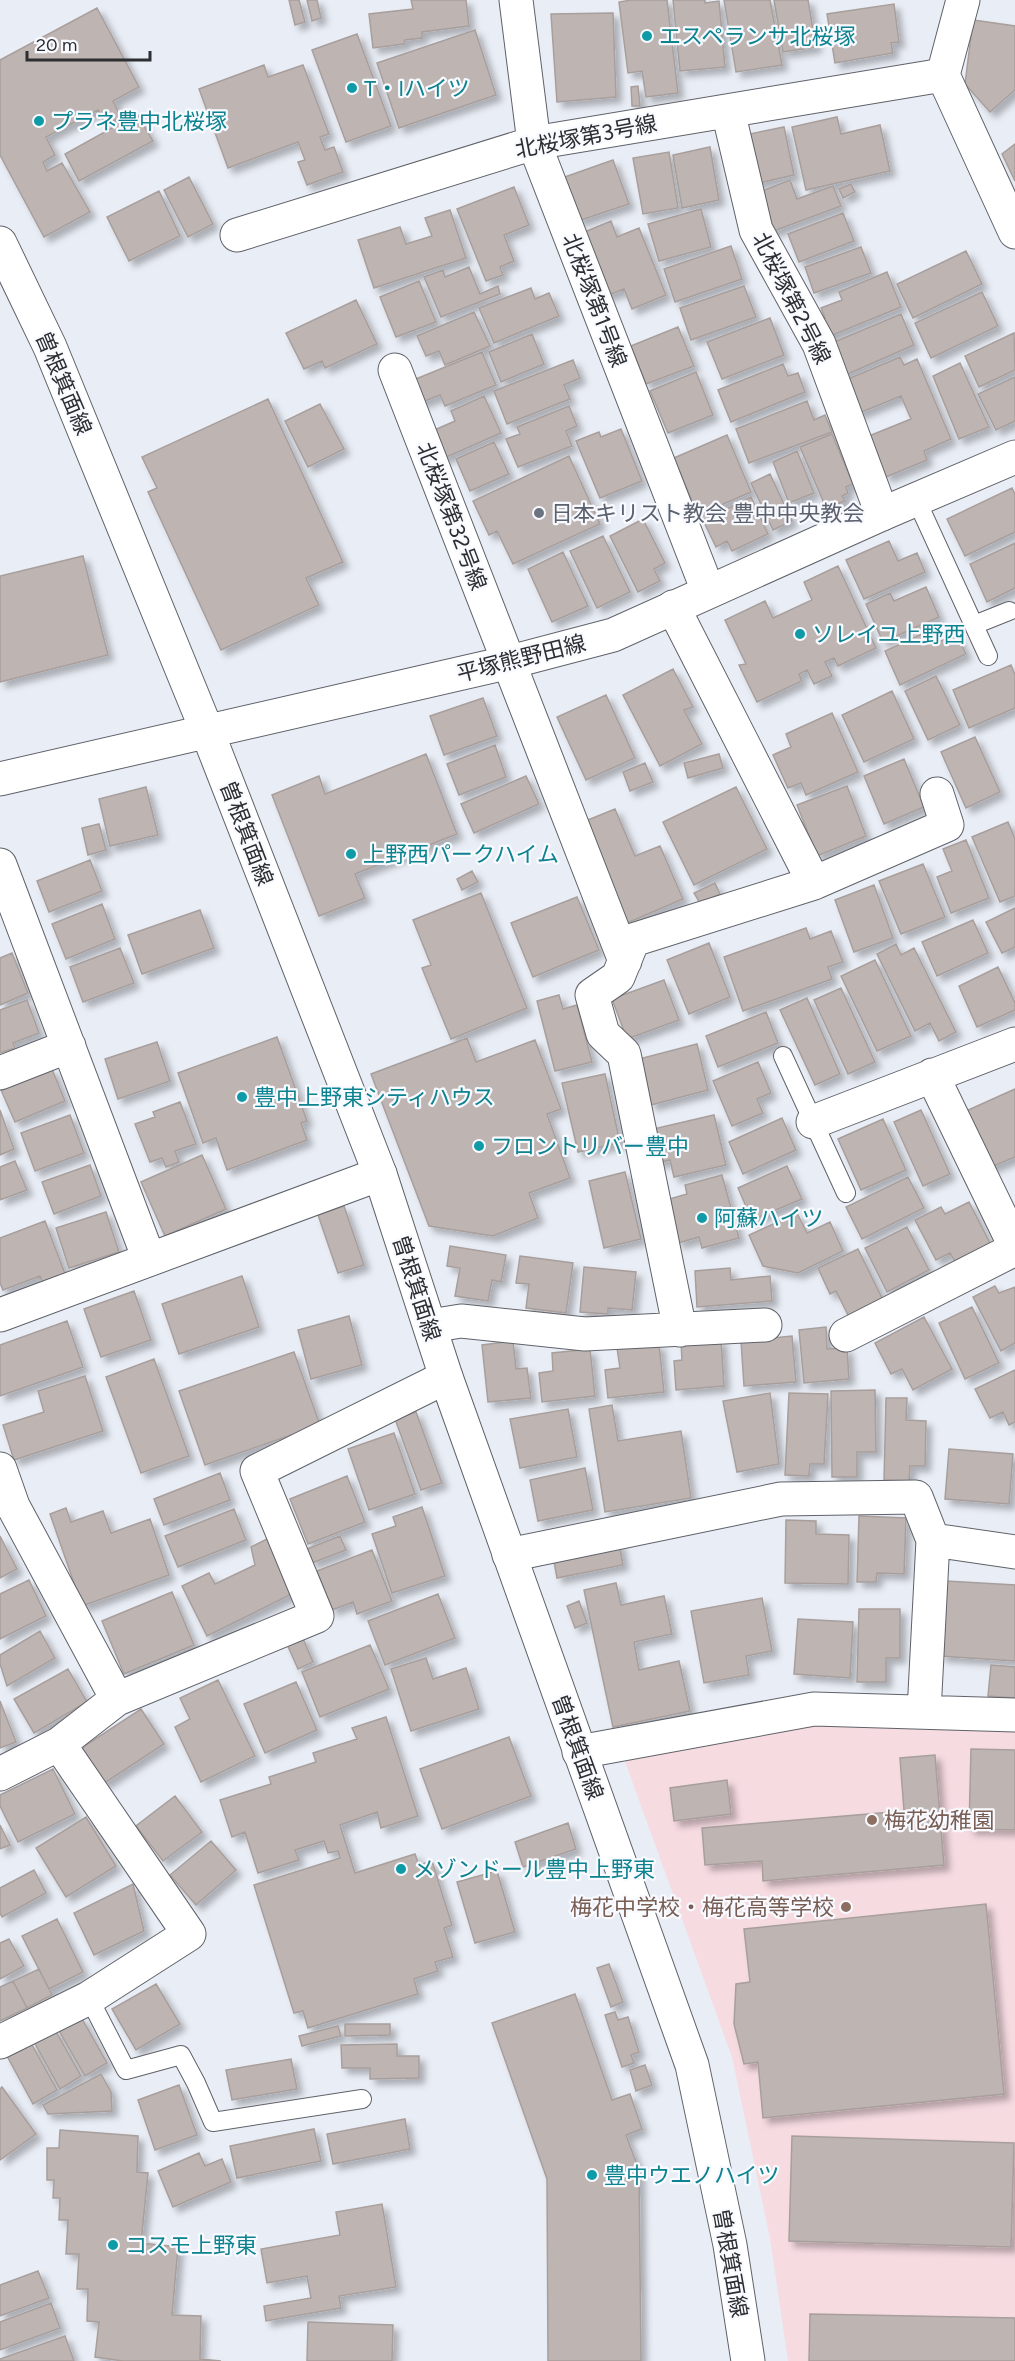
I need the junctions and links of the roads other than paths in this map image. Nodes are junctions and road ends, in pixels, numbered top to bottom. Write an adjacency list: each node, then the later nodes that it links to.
1 (516, 0): 5 (street, 北桜塚第1号線)
2 (963, 0): 3 (street)
3 (943, 75): 4 (street, 北桜塚第3号線); 6 (street)
4 (728, 111): 5 (street, 北桜塚第3号線); 12 (street, 北桜塚第2号線)
5 (534, 143): 7 (street, 北桜塚第3号線); 13 (street, 北桜塚第1号線)
6 (1015, 232)
7 (237, 235)
8 (0, 243): 19 (street, 曽根箕面線)
9 (395, 370): 18 (street, 北桜塚第32号線)
10 (1015, 457): 11 (street, 平塚熊野田線)
11 (916, 499): 12 (street, 平塚熊野田線); 16 (lane)
12 (882, 514): 13 (street, 平塚熊野田線)
13 (708, 591): 14 (street, 平塚熊野田線)
14 (673, 607): 18 (street, 平塚熊野田線); 23 (street)
15 (1009, 611): 16 (lane)
16 (974, 625): 17 (lane)
17 (988, 656)
18 (510, 662): 19 (street, 平塚熊野田線); 24 (street, 北桜塚第32号線)
19 (207, 731): 20 (street, 平塚熊野田線); 31 (street, 曽根箕面線)
20 (0, 779)
21 (937, 794): 23 (street)
22 (0, 865): 26 (street)
23 (814, 883): 24 (street)
24 (625, 961): 38 (street)
25 (1015, 1044): 29 (street)
26 (69, 1046): 28 (street); 34 (street)
27 (783, 1056): 30 (lane)
28 (0, 1074)
29 (932, 1076): 30 (street); 33 (street)
30 (813, 1122): 32 (lane)
31 (380, 1174): 34 (street); 36 (street, 曽根箕面線)
32 (846, 1193)
33 (1015, 1247): 39 (street)
34 (150, 1259): 35 (street)
35 (0, 1315)
36 (430, 1326): 38 (street); 40 (street, 曽根箕面線)
37 (765, 1326): 38 (street)
38 (680, 1330)
39 (846, 1335)
40 (446, 1377): 45 (street, 曽根箕面線); 46 (street)
41 (0, 1469): 42 (street)
42 (7, 1509): 46 (street)
43 (933, 1540): 44 (street); 45 (street); 47 (street)
44 (1015, 1552)
45 (509, 1555): 50 (street, 曽根箕面線)
46 (117, 1699): 49 (street)
47 (924, 1712): 48 (street); 50 (street)
48 (1015, 1715)
49 (59, 1744): 51 (street); 52 (street)
50 (579, 1752): 55 (street, 曽根箕面線)
51 (0, 1774)
52 (89, 1998): 53 (street); 54 (lane)
53 (0, 2042)
54 (362, 2099)
55 (748, 2361)

